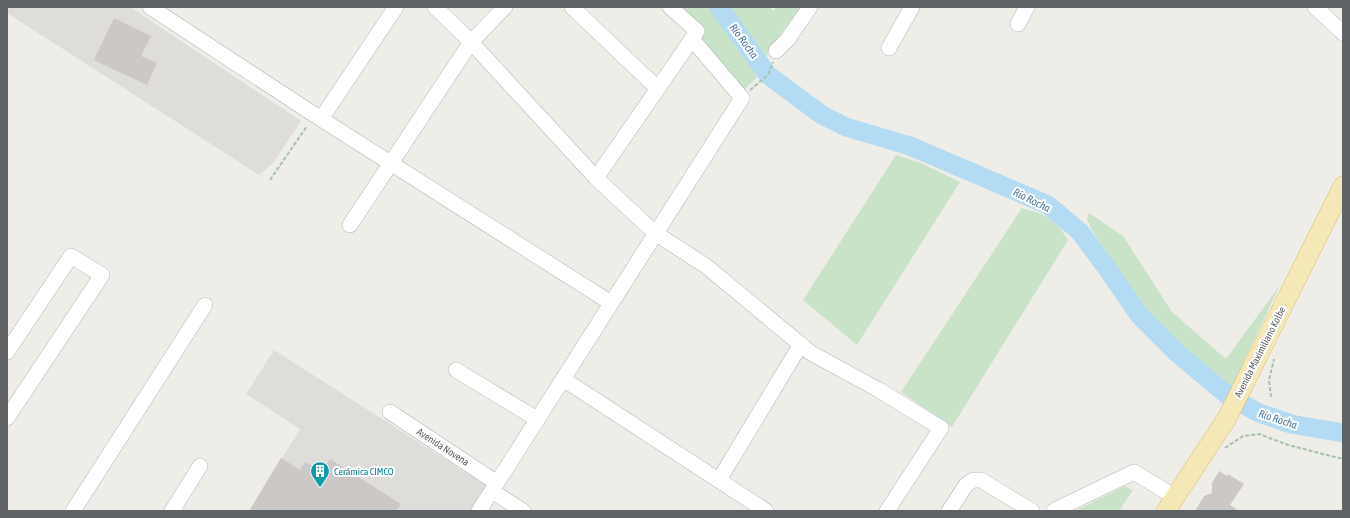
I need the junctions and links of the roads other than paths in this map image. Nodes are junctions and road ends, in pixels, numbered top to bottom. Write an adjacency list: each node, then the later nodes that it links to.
1 (150, 7): 18 (street)
2 (396, 7): 18 (street)
3 (435, 7): 14 (street)
4 (505, 7): 14 (street)
5 (572, 7): 17 (street)
6 (670, 7): 13 (street)
7 (810, 7): 16 (street)
8 (912, 7): 15 (street)
9 (1026, 7): 11 (street)
10 (1315, 7): 12 (street)
11 (1018, 24)
12 (1343, 33)
13 (692, 39): 17 (street); 23 (street)
14 (471, 42): 19 (street); 20 (street)
15 (889, 48)
16 (776, 51)
17 (657, 88): 20 (street)
18 (318, 117): 19 (street)
19 (391, 163): 22 (street); 24 (street)
20 (596, 178): 23 (street)
21 (1343, 187): 36 (main road, Avenida Maximiliano Kolbe)
22 (350, 225)
23 (655, 233): 24 (street); 26 (street)
24 (611, 303): 29 (street)
25 (205, 305): 37 (street)
26 (801, 344): 34 (street); 42 (street)
27 (7, 352): 31 (street)
28 (456, 370): 32 (street)
29 (563, 379): 32 (street); 34 (street)
30 (390, 412): 35 (street, Avenida Novena)
31 (7, 418)
32 (537, 420): 35 (street)
33 (200, 466): 38 (street)
34 (719, 480): 41 (street)
35 (494, 487): 39 (street); 40 (street, Avenida Novena)
36 (1171, 504): 45 (street)
37 (73, 511)
38 (172, 511)
39 (479, 511)
40 (523, 511)
41 (766, 511)
42 (888, 511)
43 (949, 511): 44 (street)
44 (1032, 511)
45 (1054, 511)

